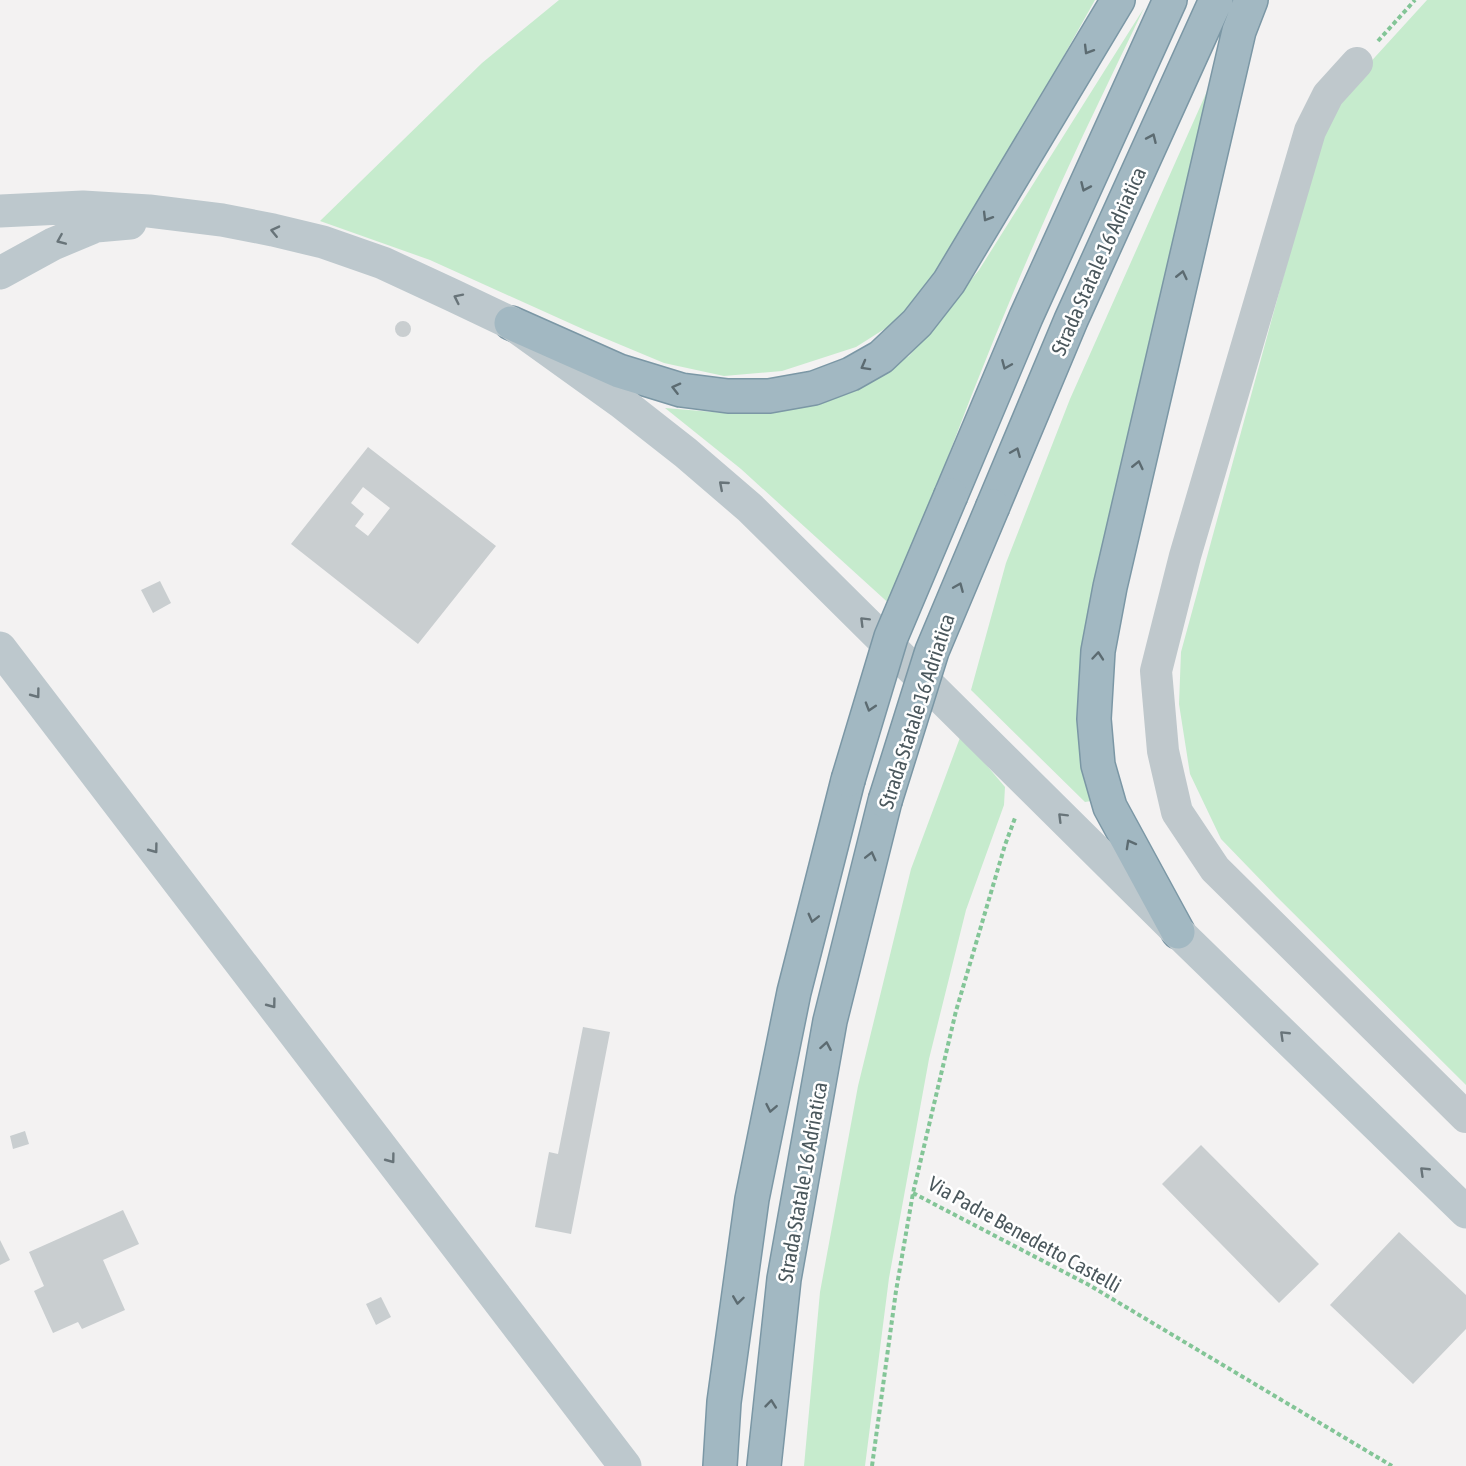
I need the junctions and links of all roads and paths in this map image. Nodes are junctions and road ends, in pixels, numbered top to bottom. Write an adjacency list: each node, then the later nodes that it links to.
1 (1118, 0): 10 (highway, one-way to 10)
2 (1170, 0): 19 (highway, Strada Statale 16 Adriatica, one-way to 19, bridge)
3 (1216, 0): 17 (highway, Strada Statale 16 Adriatica, one-way to 3, bridge)
4 (1251, 0): 13 (highway, one-way to 4)
5 (1415, 0): 6 (path)
6 (1357, 63): 14 (street)
7 (0, 211): 8 (main road)
8 (222, 220): 9 (main road, one-way to 9); 10 (main road, one-way to 8)
9 (0, 273)
10 (511, 323): 12 (main road, one-way to 10)
11 (0, 648): 18 (main road, one-way to 18)
12 (1029, 784): 13 (main road, one-way to 12); 15 (path, Via Padre Benedetto Castelli)
13 (1178, 932): 16 (main road, one-way to 13)
14 (1466, 1117)
15 (914, 1193): 20 (path); 21 (path, Via Padre Benedetto Castelli)
16 (1466, 1212)
17 (764, 1464)
18 (625, 1466)
19 (720, 1466)
20 (872, 1466)
21 (1392, 1466)

